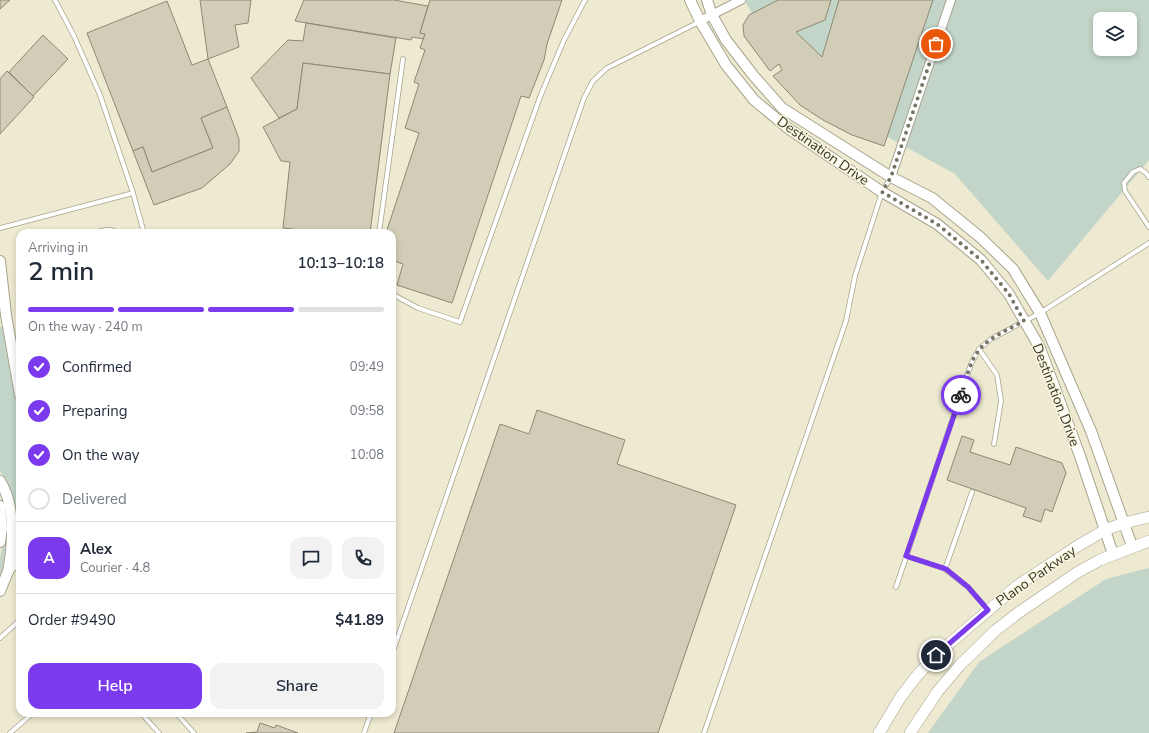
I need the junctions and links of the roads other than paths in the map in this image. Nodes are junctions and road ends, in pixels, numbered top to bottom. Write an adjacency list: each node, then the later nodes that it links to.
1 (55, 0): 13 (lane)
2 (585, 0): 20 (lane)
3 (690, 0): 8 (street, Destination Drive)
4 (707, 0): 7 (street, Destination Drive)
5 (741, 0): 7 (street)
6 (951, 0): 10 (street)
7 (712, 15): 8 (street); 10 (street, Destination Drive)
8 (700, 21): 12 (street, Destination Drive); 46 (lane)
9 (403, 60): 17 (lane)
10 (891, 177): 12 (lane); 21 (street, Destination Drive)
11 (1149, 177): 14 (lane)
12 (882, 192): 22 (street, Destination Drive); 55 (lane)
13 (133, 193): 15 (lane); 16 (lane)
14 (1149, 227)
15 (0, 228)
16 (143, 229)
17 (380, 229)
18 (1149, 243): 21 (lane)
19 (0, 261): 24 (street)
20 (396, 296)
21 (1040, 313): 22 (lane); 30 (street, Destination Drive)
22 (1024, 321): 23 (lane); 31 (street, Destination Drive)
23 (979, 349): 25 (lane); 37 (lane)
24 (16, 372)
25 (994, 444)
26 (0, 481): 40 (street)
27 (972, 492): 39 (lane)
28 (0, 506): 33 (street)
29 (1149, 517): 30 (main road, Plano Parkway)
30 (1124, 523): 31 (main road, Plano Parkway); 34 (street, Destination Drive)
31 (1105, 530): 36 (street, Destination Drive); 43 (main road, Plano Parkway)
32 (1149, 541): 34 (main road, Plano Parkway)
33 (0, 542)
34 (1132, 546): 36 (main road, Plano Parkway)
35 (16, 552): 40 (street)
36 (1113, 554): 57 (main road, Plano Parkway)
37 (906, 556): 39 (lane); 41 (lane)
38 (16, 567): 40 (lane)
39 (946, 569): 43 (lane)
40 (8, 572): 42 (street)
41 (896, 587)
42 (0, 591)
43 (988, 610): 56 (main road, Plano Parkway)
44 (16, 624): 45 (lane)
45 (0, 638)
46 (396, 642)
47 (29, 717): 51 (lane)
48 (145, 717): 52 (lane)
49 (180, 717): 53 (lane)
50 (370, 717): 54 (lane)
51 (10, 733)
52 (159, 733)
53 (194, 733)
54 (364, 733)
55 (704, 733)
56 (879, 733)
57 (910, 733)

